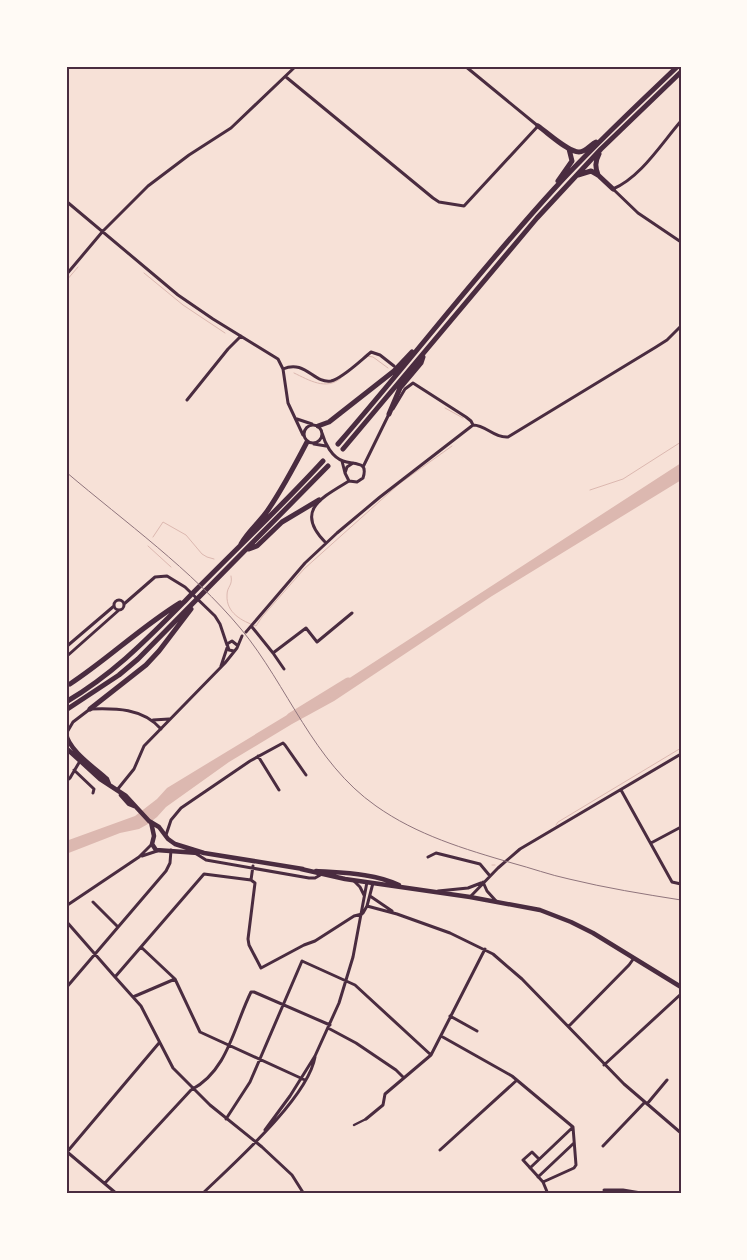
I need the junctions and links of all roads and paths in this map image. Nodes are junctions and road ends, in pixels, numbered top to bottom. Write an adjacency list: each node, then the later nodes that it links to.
1 (296, 66): 5 (street)
2 (465, 66): 7 (street)
3 (678, 66): 8 (highway)
4 (681, 72): 10 (highway)
5 (286, 77): 7 (street); 16 (street)
6 (681, 121): 14 (street)
7 (538, 126): 9 (highway)
8 (601, 139): 9 (highway); 13 (highway)
9 (569, 149): 13 (highway)
10 (602, 149): 11 (highway); 12 (highway)
11 (598, 175): 12 (highway); 14 (highway)
12 (575, 176): 22 (highway)
13 (555, 188): 21 (highway)
14 (613, 189): 17 (street)
15 (66, 200): 16 (street)
16 (103, 231): 18 (street); 20 (street)
17 (681, 242)
18 (66, 275)
19 (681, 326): 28 (street)
20 (241, 336): 24 (street); 25 (street)
21 (419, 348): 29 (highway); 33 (highway)
22 (426, 351): 26 (highway); 35 (highway)
23 (394, 366): 24 (street)
24 (283, 370): 27 (street)
25 (187, 400)
26 (389, 414): 28 (street); 40 (street)
27 (296, 419): 29 (street); 31 (street)
28 (473, 425): 44 (street)
29 (316, 426): 30 (street); 31 (street)
30 (322, 433): 32 (street); 34 (street)
31 (303, 435): 32 (street)
32 (309, 442): 34 (street); 45 (highway)
33 (338, 444)
34 (326, 446): 37 (street)
35 (343, 449)
36 (323, 461): 45 (highway)
37 (342, 461): 38 (street); 41 (street)
38 (353, 463): 40 (street); 41 (street)
39 (328, 466): 46 (highway)
40 (363, 467): 42 (street)
41 (345, 474): 42 (street)
42 (349, 480): 43 (street)
43 (319, 500): 44 (street); 46 (highway)
44 (326, 543): 53 (street)
45 (238, 549): 48 (highway)
46 (246, 551): 47 (highway)
47 (204, 593): 67 (highway); 68 (highway)
48 (187, 599): 65 (highway); 66 (highway)
49 (124, 604): 50 (street); 51 (street); 55 (street)
50 (114, 606): 51 (street); 58 (street)
51 (119, 610): 62 (street)
52 (352, 613): 61 (street)
53 (252, 627): 54 (street); 61 (street)
54 (246, 632)
55 (224, 633): 56 (street); 59 (street)
56 (233, 641): 57 (street); 57 (street); 59 (street)
57 (237, 645): 60 (street)
58 (66, 647)
59 (227, 647): 60 (street); 63 (street)
60 (234, 651): 63 (street)
61 (273, 653): 64 (street)
62 (66, 657)
63 (221, 666): 69 (street)
64 (284, 669)
65 (68, 685)
66 (66, 702)
67 (90, 709): 70 (street); 72 (street)
68 (66, 710)
69 (171, 718): 70 (street); 71 (street)
70 (150, 719): 71 (street)
71 (161, 729): 83 (street)
72 (66, 735): 80 (main road)
73 (66, 748): 76 (main road)
74 (681, 754): 82 (street)
75 (258, 756): 78 (street); 81 (street); 88 (street)
76 (80, 761): 77 (street); 80 (main road)
77 (74, 770): 79 (street); 84 (street)
78 (306, 775)
79 (66, 781)
80 (110, 785): 83 (main road)
81 (279, 790)
82 (621, 790): 89 (street); 103 (street)
83 (119, 792): 85 (main road)
84 (93, 794)
85 (150, 820): 87 (main road); 88 (main road)
86 (681, 827): 89 (street)
87 (154, 836): 88 (main road); 90 (main road)
88 (166, 836): 92 (main road); 95 (main road)
89 (651, 843): 110 (street)
90 (152, 844): 91 (main road); 96 (street)
91 (159, 850): 92 (main road); 96 (street)
92 (165, 850): 93 (main road)
93 (171, 850): 94 (main road); 123 (street)
94 (195, 853): 95 (main road); 99 (street)
95 (204, 853): 98 (main road)
96 (139, 857): 118 (street)
97 (428, 857): 103 (street)
98 (254, 861): 99 (street); 100 (main road)
99 (253, 867): 101 (street); 105 (street)
100 (302, 869): 101 (main road); 102 (main road)
101 (322, 874): 106 (main road)
102 (369, 876): 104 (main road); 107 (main road)
103 (490, 876): 108 (street)
104 (374, 877): 109 (main road); 111 (main road)
105 (251, 880): 120 (street); 124 (street)
106 (352, 880): 107 (main road); 113 (street)
107 (367, 882): 109 (main road); 113 (street)
108 (483, 882): 112 (street); 115 (street); 116 (street)
109 (373, 883): 111 (main road); 114 (street)
110 (681, 884)
111 (400, 885): 112 (main road)
112 (435, 891): 115 (main road)
113 (364, 896): 120 (street)
114 (370, 896): 119 (street); 121 (street)
115 (470, 896): 116 (main road)
116 (496, 901): 127 (main road)
117 (93, 902): 123 (street)
118 (66, 906)
119 (367, 906): 120 (street); 121 (street)
120 (362, 914): 130 (street)
121 (397, 914): 125 (street)
122 (66, 921): 126 (street)
123 (118, 927): 126 (street)
124 (141, 946): 128 (street); 129 (street)
125 (485, 949): 136 (street); 137 (street)
126 (95, 954): 128 (street); 132 (street)
127 (634, 958): 131 (main road); 137 (street)
128 (115, 977): 134 (street)
129 (175, 979): 134 (street); 142 (street)
130 (346, 980): 135 (street); 138 (street); 143 (street)
131 (681, 987)
132 (66, 988)
133 (681, 994): 145 (street)
134 (133, 997): 141 (street)
135 (283, 1004): 138 (street); 142 (street); 144 (street)
136 (450, 1016): 139 (street); 140 (street)
137 (569, 1026): 145 (street)
138 (329, 1027): 146 (street); 147 (street)
139 (477, 1031)
140 (441, 1036): 143 (street); 148 (street)
141 (159, 1044): 150 (street); 161 (street)
142 (228, 1046): 144 (street); 150 (street)
143 (431, 1055): 146 (street)
144 (260, 1060): 147 (street); 152 (street)
145 (604, 1065): 151 (street)
146 (404, 1078): 153 (street)
147 (303, 1079): 157 (street)
148 (517, 1080): 155 (street); 160 (street)
149 (667, 1080): 151 (street)
150 (193, 1089): 152 (street); 166 (street)
151 (646, 1103): 156 (street); 159 (street)
152 (226, 1119): 157 (street)
153 (366, 1119): 154 (street)
154 (354, 1125)
155 (573, 1128): 158 (street); 162 (street)
156 (681, 1133)
157 (256, 1142): 169 (street); 170 (street)
158 (574, 1143): 164 (street); 165 (street)
159 (603, 1146)
160 (440, 1150)
161 (67, 1151): 166 (street)
162 (539, 1159): 163 (street); 163 (street)
163 (530, 1168): 164 (street)
164 (538, 1177): 165 (street)
165 (543, 1182): 171 (street)
166 (105, 1183): 168 (street)
167 (604, 1190): 172 (street)
168 (117, 1194)
169 (202, 1194)
170 (304, 1194)
171 (548, 1194)
172 (647, 1194)

